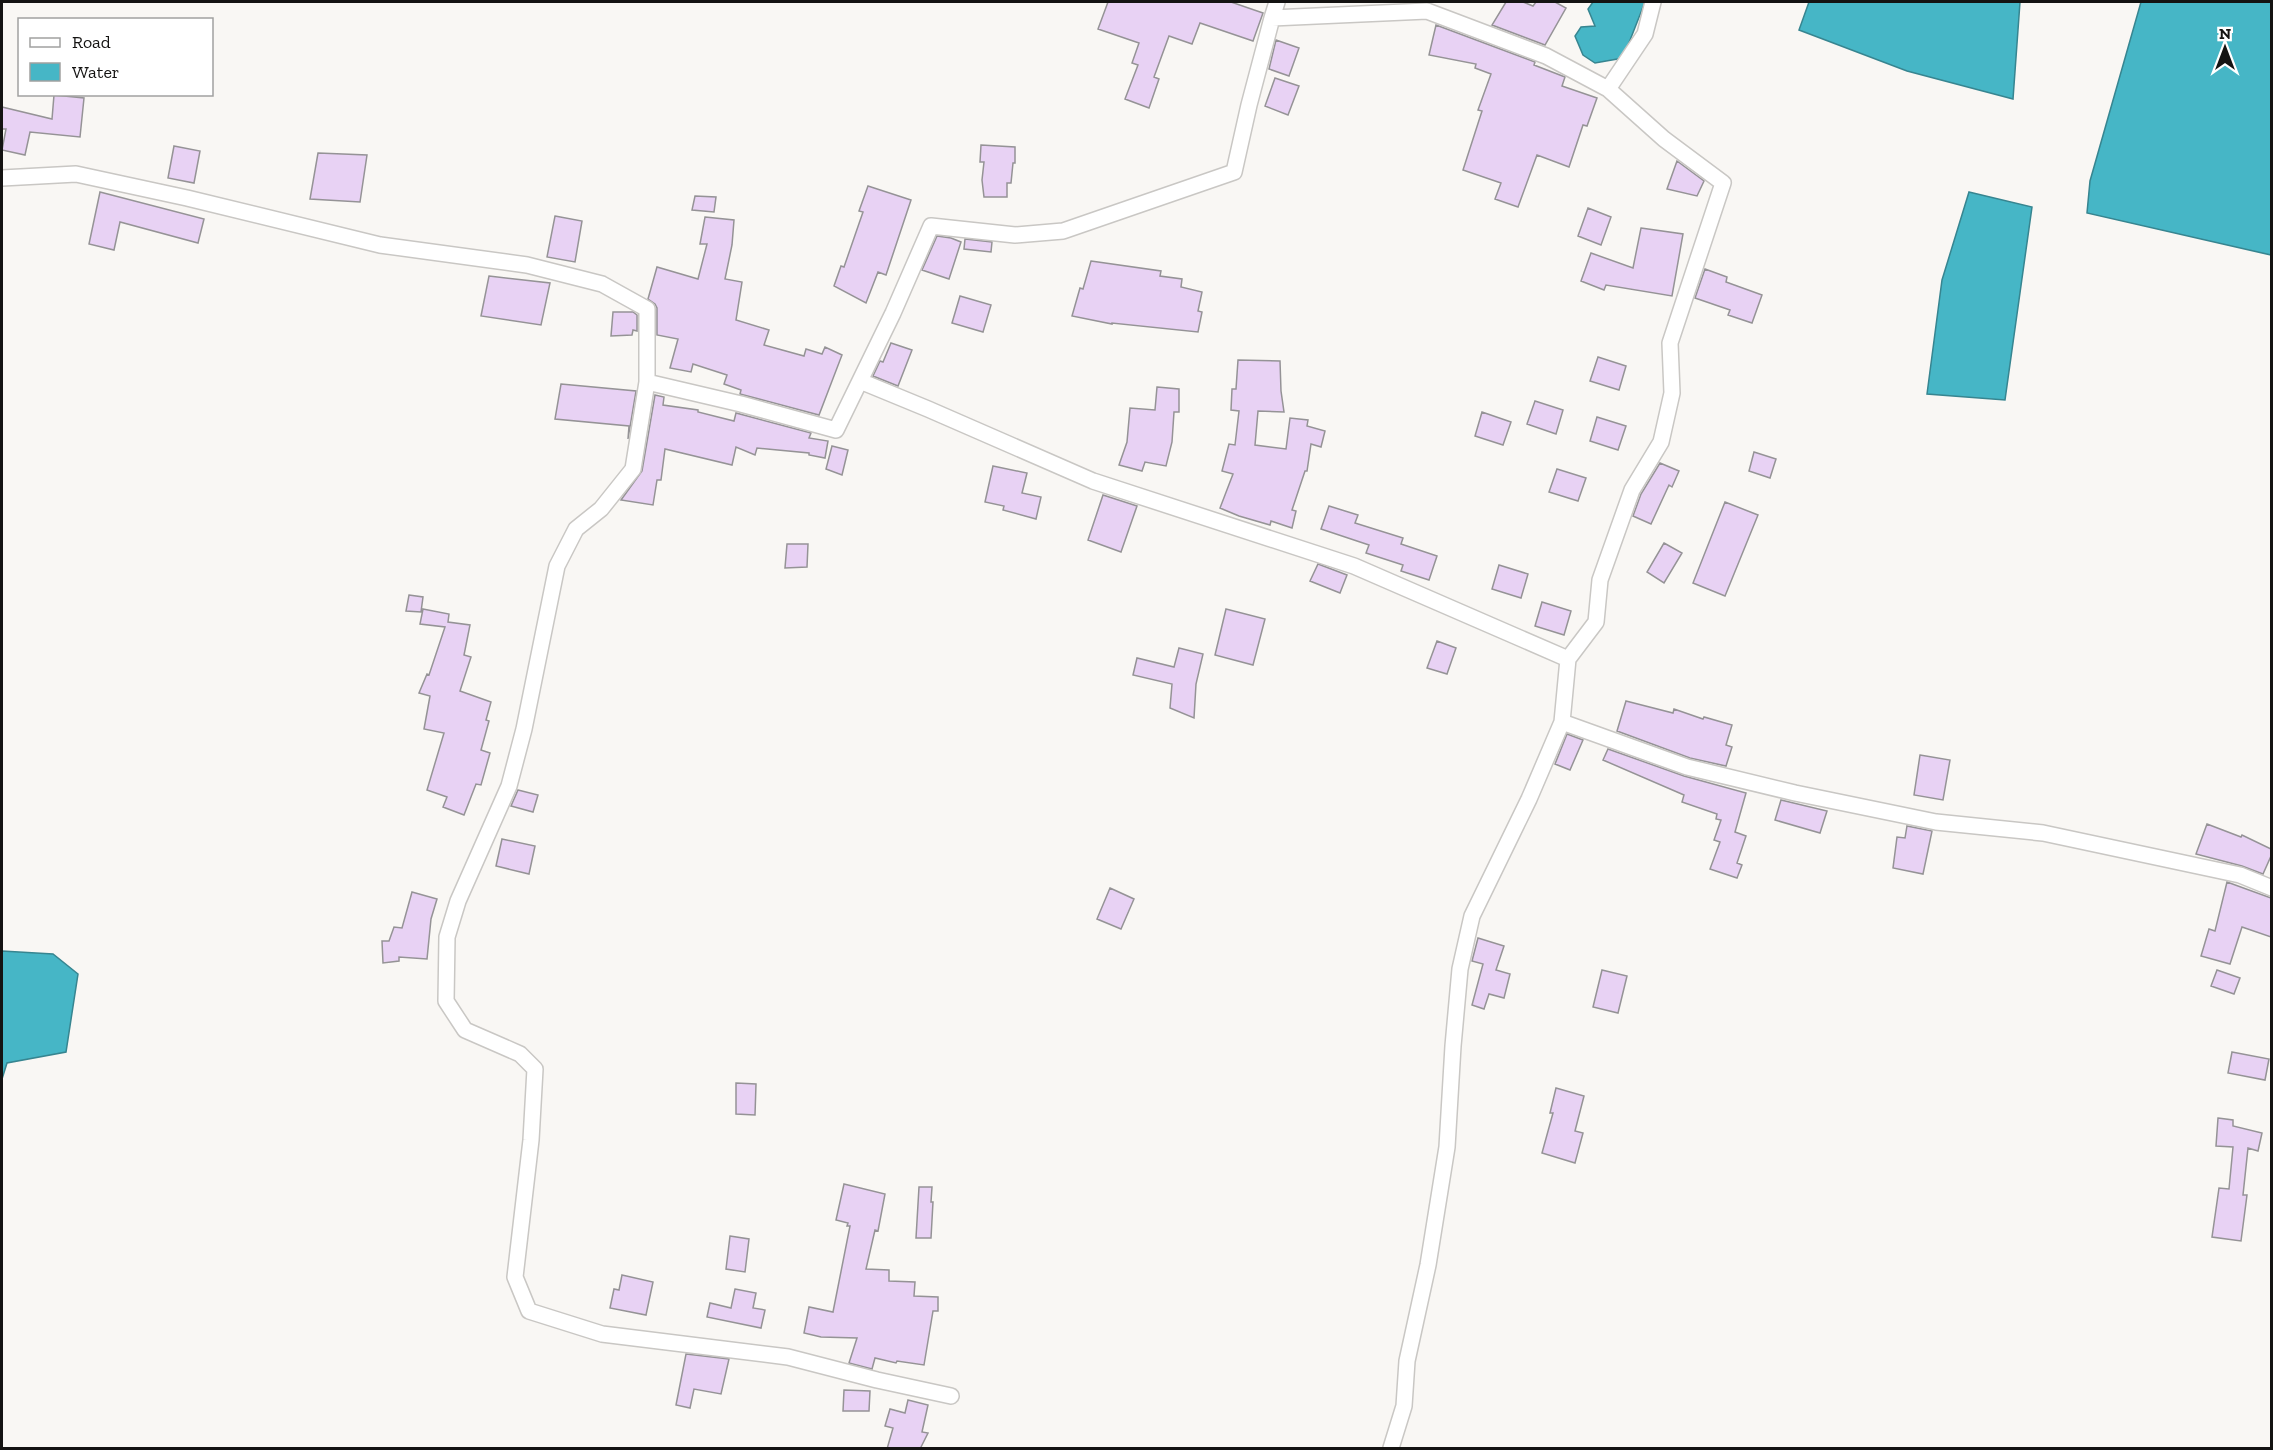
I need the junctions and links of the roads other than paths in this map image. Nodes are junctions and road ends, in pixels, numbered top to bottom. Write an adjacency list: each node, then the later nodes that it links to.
1 (1277, 2): 3 (street)
2 (1653, 2): 4 (street)
3 (1272, 18): 4 (street); 6 (street)
4 (1608, 89): 8 (street)
5 (2, 178): 7 (street)
6 (860, 381): 7 (street); 8 (street)
7 (647, 382): 11 (street)
8 (1568, 659): 9 (street)
9 (1562, 722): 10 (street); 12 (street)
10 (2271, 888)
11 (951, 1396)
12 (1391, 1449)

